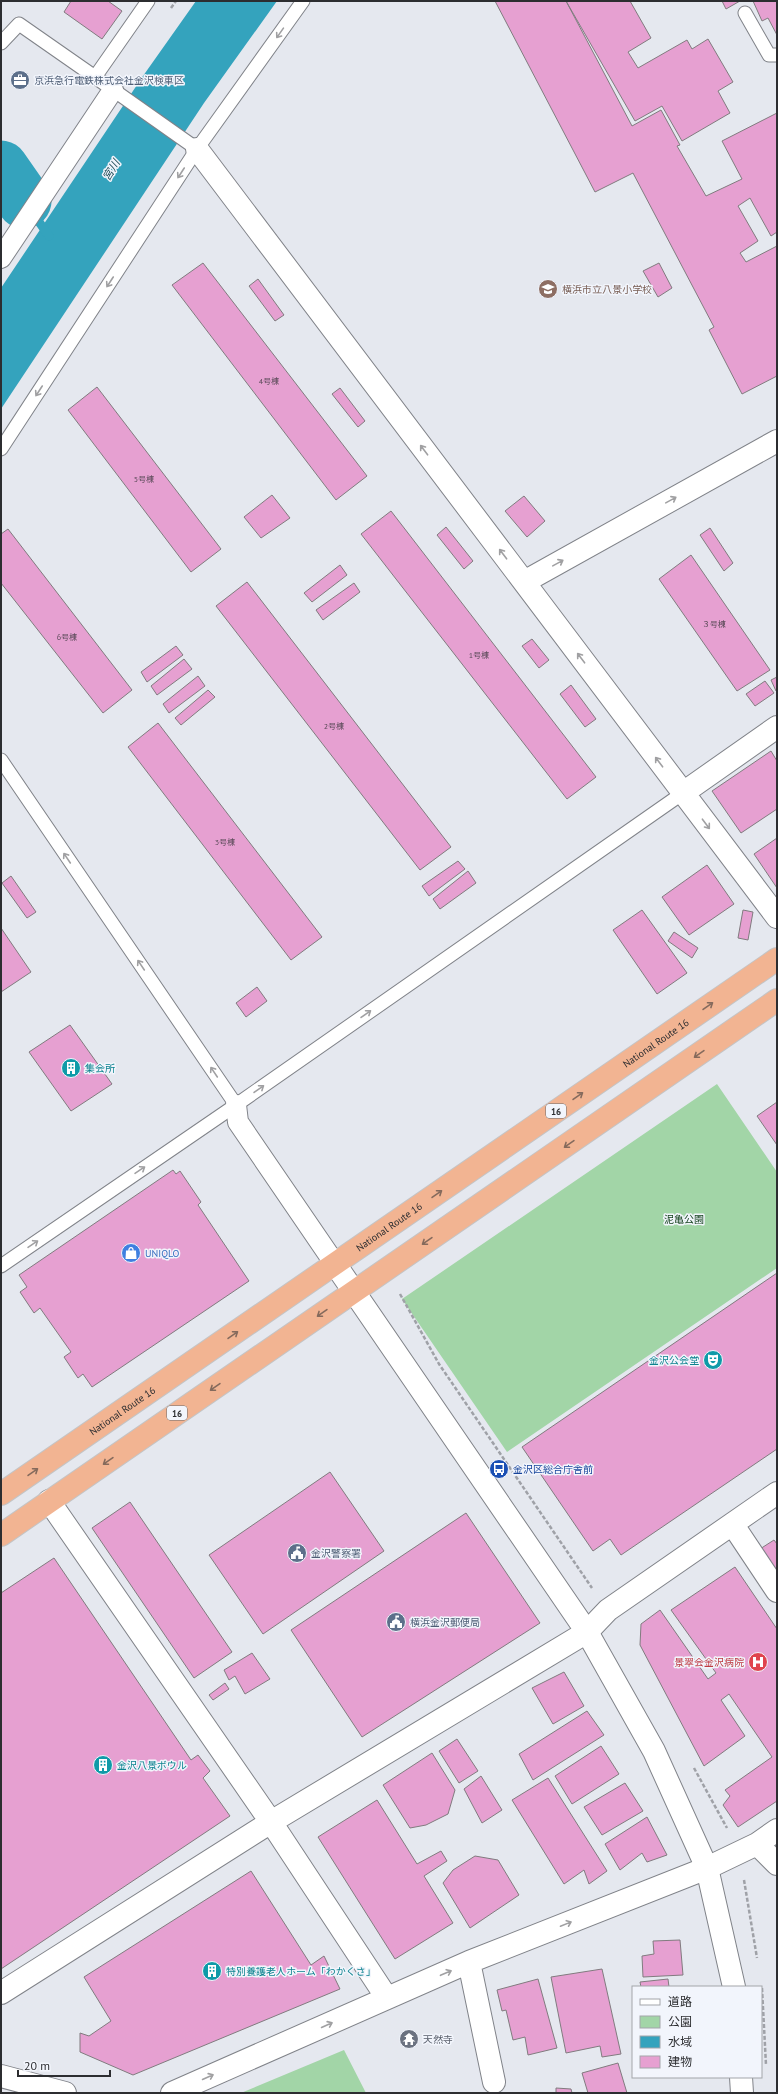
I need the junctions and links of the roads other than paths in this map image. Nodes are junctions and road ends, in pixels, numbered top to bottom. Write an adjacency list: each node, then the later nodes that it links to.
1 (148, 1): 6 (lane)
2 (303, 1): 8 (lane, one-way to 8)
3 (745, 13): 5 (lane)
4 (1, 43): 6 (lane)
5 (777, 55)
6 (95, 77): 7 (lane)
7 (117, 93): 8 (lane); 9 (street)
8 (189, 143): 11 (lane, one-way to 11); 12 (street, one-way to 8)
9 (1, 258)
10 (777, 441): 12 (street, one-way to 10)
11 (1, 449)
12 (524, 582): 15 (street, one-way to 12)
13 (777, 727): 15 (street)
14 (1, 760): 19 (lane, one-way to 14)
15 (683, 793): 16 (street, one-way to 16); 19 (lane, one-way to 15)
16 (777, 917)
17 (777, 959): 20 (highway, National Route 16 / 16, one-way to 17)
18 (777, 1000): 22 (highway, 16, one-way to 22)
19 (236, 1105): 20 (street); 21 (lane, one-way to 19)
20 (335, 1264): 22 (street); 24 (highway, National Route 16 / 16, one-way to 20)
21 (1, 1266)
22 (354, 1291): 25 (highway, 16, one-way to 25); 29 (street)
23 (777, 1493): 26 (street)
24 (1, 1494)
25 (50, 1501): 27 (highway, 16); 30 (street)
26 (733, 1525): 28 (street); 29 (street)
27 (1, 1535)
28 (777, 1592)
29 (587, 1632): 30 (street); 34 (street)
30 (271, 1822): 37 (street); 38 (street)
31 (777, 1830): 32 (street)
32 (757, 1844): 33 (street); 34 (street)
33 (777, 1864)
34 (707, 1868): 35 (street, one-way to 34); 36 (street)
35 (469, 1962): 38 (street, one-way to 35); 41 (street)
36 (734, 1986)
37 (1, 1993)
38 (387, 1998): 43 (street, one-way to 38)
39 (1, 2076): 42 (street)
40 (741, 2078): 44 (street)
41 (494, 2082)
42 (65, 2093)
43 (172, 2093)
44 (742, 2093)

